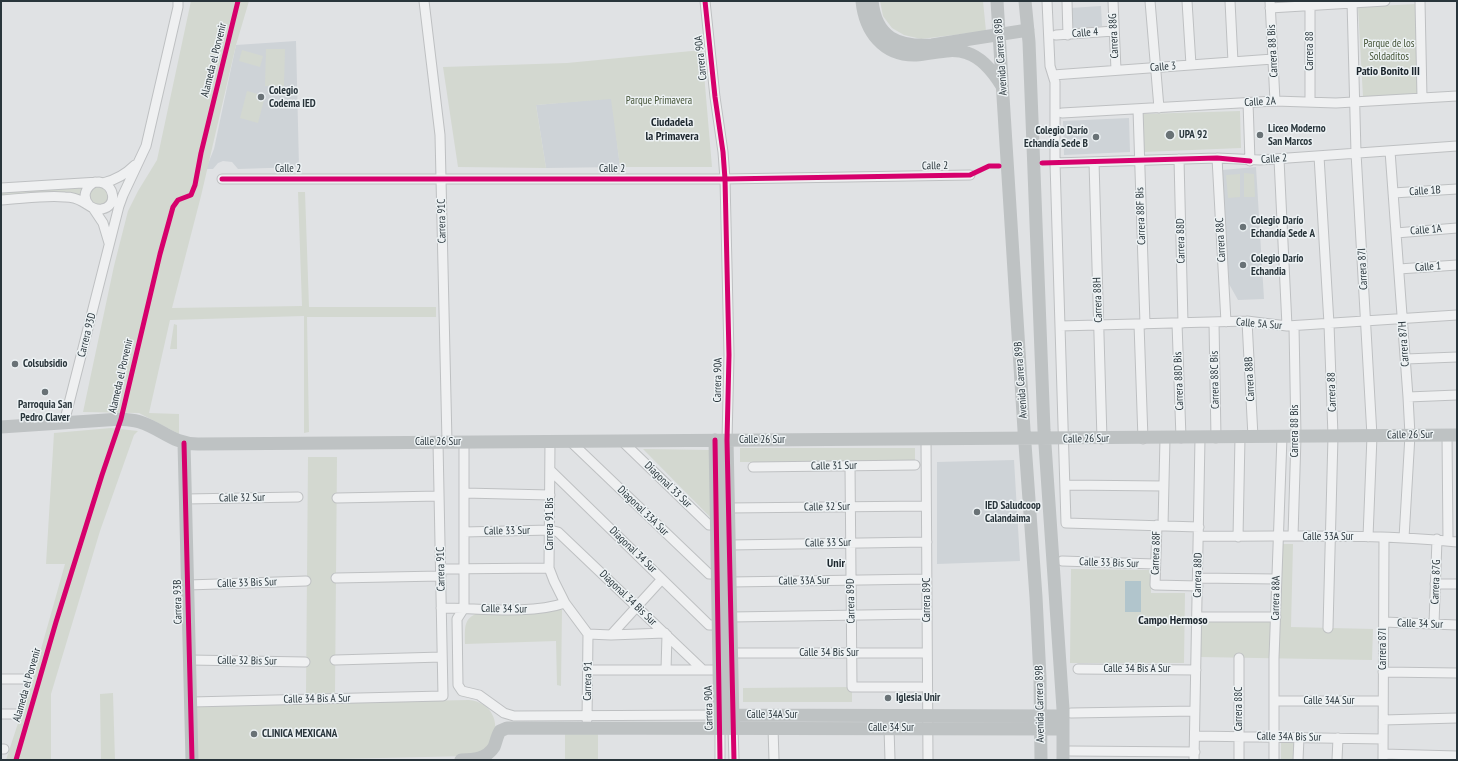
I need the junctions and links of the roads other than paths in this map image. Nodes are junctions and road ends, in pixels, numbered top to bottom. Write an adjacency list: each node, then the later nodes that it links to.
1 (178, 1): 49 (street)
2 (424, 1): 54 (street, Carrera 91C)
3 (705, 1): 55 (street, Carrera 90A)
4 (862, 1): 30 (street)
5 (872, 1): 21 (street)
6 (997, 1): 21 (street, Avenida Carrera 89B)
7 (1025, 1): 19 (street, Avenida Carrera 89B)
8 (1047, 1): 29 (street)
9 (1067, 1): 23 (street)
10 (1113, 1): 20 (street, Carrera 88G)
11 (1150, 1): 27 (street)
12 (1187, 1): 26 (street)
13 (1230, 1): 25 (street)
14 (1385, 1): 16 (street)
15 (1420, 1): 32 (street)
16 (1352, 2): 17 (street); 36 (street, Carrera 87I)
17 (1310, 3): 18 (street); 35 (street, Carrera 88)
18 (1270, 4): 24 (street, Carrera 88 Bis)
19 (1028, 30): 21 (street); 103 (street, Avenida Carrera 89B)
20 (1114, 31): 23 (street, Calle 4); 28 (street, Carrera 88G)
21 (1000, 34): 30 (street, Avenida Carrera 89B)
22 (1056, 35): 23 (street, Calle 4)
23 (1068, 35)
24 (1273, 59): 25 (street, Calle 3); 33 (street, Carrera 88 Bis)
25 (1232, 62): 26 (street, Calle 3)
26 (1191, 65): 27 (street, Calle 3)
27 (1155, 67): 28 (street, Calle 3); 37 (street)
28 (1116, 70): 29 (street, Calle 3)
29 (1053, 75): 51 (street)
30 (1003, 87): 102 (street, Avenida Carrera 89B)
31 (1457, 96): 32 (street, Calle 2A)
32 (1422, 98): 36 (street, Calle 2A)
33 (1275, 101): 34 (street, Calle 2A); 35 (street, Calle 2A)
34 (1248, 102): 37 (street, Calle 2A); 48 (street)
35 (1310, 102): 36 (street, Calle 2A)
36 (1356, 102): 42 (street, Carrera 87I)
37 (1159, 108): 38 (street, Calle 2A)
38 (1138, 109): 39 (street, Calle 2A); 47 (street, Carrera 88F Bis)
39 (1062, 113)
40 (1457, 146): 41 (street, Calle 2)
41 (1390, 151): 42 (street, Calle 2); 59 (street, Carrera 87H)
42 (1356, 153): 43 (street, Calle 2); 71 (street, Carrera 87I)
43 (1319, 156): 46 (street, Calle 2); 76 (street, Carrera 88)
44 (1217, 158): 45 (street, Calle 2); 48 (street, Calle 2); 73 (street, Carrera 88C)
45 (1179, 159): 47 (street, Calle 2); 74 (street, Carrera 88D)
46 (1279, 159): 48 (street, Calle 2); 79 (street, Carrera 88 Bis)
47 (1139, 160): 50 (street, Calle 2); 75 (street, Carrera 88F Bis)
48 (1250, 161)
49 (139, 162): 56 (street); 61 (street)
50 (1094, 162): 51 (street, Calle 2); 77 (street, Carrera 88H)
51 (1055, 163): 78 (street)
52 (970, 176): 55 (street, Calle 2)
53 (222, 179): 54 (street, Calle 2)
54 (441, 179): 55 (street, Calle 2); 108 (street, Carrera 91C)
55 (725, 179): 100 (street, Carrera 90A)
56 (99, 183): 57 (street); 61 (street, Carrera 93D); 62 (street)
57 (1, 188)
58 (1457, 189): 59 (street, Calle 1B)
59 (1393, 193): 64 (street, Carrera 87H)
60 (1, 200): 62 (street)
61 (115, 201): 62 (street); 65 (street, Carrera 93D)
62 (91, 207): 65 (street, Carrera 93D)
63 (1457, 228): 64 (street, Calle 1A)
64 (1396, 233): 67 (street, Carrera 87H)
65 (109, 246): 84 (street, Carrera 93D)
66 (1457, 265): 67 (street, Calle 1)
67 (1399, 269): 69 (street, Carrera 87H)
68 (1457, 315): 69 (street, Calle 5A Sur)
69 (1402, 319): 71 (street, Calle 5A Sur); 81 (street, Carrera 87H)
70 (1247, 321): 73 (street, Calle 5A Sur); 79 (street, Calle 5A Sur); 91 (street, Carrera 88B)
71 (1366, 321): 76 (street, Calle 5A Sur); 89 (street, Carrera 87I)
72 (1214, 322): 73 (street, Calle 5A Sur); 74 (street, Calle 5A Sur); 98 (street, Carrera 88C Bis)
73 (1226, 322)
74 (1180, 323): 75 (street, Calle 5A Sur); 96 (street, Carrera 88D Bis)
75 (1142, 324): 77 (street, Calle 5A Sur); 94 (street, Carrera 88F Bis)
76 (1329, 324): 79 (street, Calle 5A Sur); 88 (street, Carrera 88)
77 (1099, 325): 78 (street, Calle 5A Sur); 99 (street, Carrera 88H)
78 (1060, 326): 104 (street)
79 (1290, 326): 93 (street, Carrera 88 Bis)
80 (1457, 357): 81 (street)
81 (1406, 359): 83 (street, Carrera 87H)
82 (1457, 395): 83 (street)
83 (1408, 397): 86 (street, Carrera 87H)
84 (64, 423): 85 (street, Calle 26 Sur); 110 (street, Calle 26 Sur)
85 (1, 427)
86 (1410, 435): 87 (street, Calle 26 Sur); 89 (street, Calle 26 Sur); 137 (street, Carrera 87H)
87 (1452, 435): 139 (street)
88 (1333, 436): 89 (street, Calle 26 Sur); 93 (street, Calle 26 Sur); 132 (street, Carrera 88)
89 (1372, 436): 135 (street, Carrera 87I)
90 (1240, 437): 91 (street, Calle 26 Sur); 98 (street, Calle 26 Sur); 133 (street)
91 (1253, 437): 92 (street, Calle 26 Sur)
92 (1282, 437): 93 (street, Calle 26 Sur); 134 (street, Carrera 88A)
93 (1296, 437): 131 (street, Carrera 88 Bis)
94 (1143, 438): 95 (street, Calle 26 Sur); 99 (street, Calle 26 Sur)
95 (1165, 438): 96 (street, Calle 26 Sur); 116 (street, Carrera 88F)
96 (1181, 438): 97 (street, Calle 26 Sur)
97 (1200, 438): 98 (street, Calle 26 Sur); 129 (street, Carrera 88D)
98 (1216, 438)
99 (1102, 439): 104 (street, Calle 26 Sur)
100 (721, 440): 101 (street, Calle 26 Sur); 107 (street, Calle 26 Sur); 125 (street, Carrera 90A); 126 (street, Carrera 90A)
101 (926, 440): 102 (street, Calle 26 Sur); 123 (street, Carrera 89C)
102 (1025, 440): 103 (street, Calle 26 Sur); 212 (street, Avenida Carrera 89B)
103 (1045, 440): 104 (street, Calle 26 Sur); 206 (street, Avenida Carrera 89B)
104 (1064, 440): 115 (street)
105 (550, 441): 106 (street, Calle 26 Sur); 109 (street, Calle 26 Sur); 114 (street, Carrera 91 Bis)
106 (570, 441): 107 (street, Calle 26 Sur); 148 (street, Diagonal 33A Sur)
107 (622, 441): 126 (street, Diagonal 33 Sur)
108 (443, 442): 109 (street, Calle 26 Sur); 110 (street, Calle 26 Sur); 119 (street, Carrera 91C)
109 (464, 442): 117 (street, Carrera 91C)
110 (184, 443): 122 (street, Carrera 93B)
111 (850, 466): 112 (street, Calle 31 Sur); 113 (street, Calle 31 Sur); 124 (street, Carrera 89D)
112 (914, 466)
113 (753, 467)
114 (550, 470): 118 (street, Carrera 91 Bis); 150 (street, Diagonal 34 Sur)
115 (1065, 485): 116 (street); 127 (street, Calle 33A Sur)
116 (1164, 486): 127 (street, Carrera 88F)
117 (464, 493): 118 (street); 130 (street, Carrera 91C)
118 (550, 495): 128 (street, Carrera 91 Bis)
119 (439, 496): 121 (street); 147 (street, Carrera 91C)
120 (298, 497): 122 (street, Calle 32 Sur)
121 (337, 498)
122 (186, 500): 159 (street, Carrera 93B)
123 (926, 506): 124 (street, Calle 32 Sur); 140 (street, Carrera 89C)
124 (851, 507): 125 (street, Calle 32 Sur); 141 (street, Carrera 89D)
125 (728, 508): 142 (street, Carrera 90A)
126 (717, 525): 148 (street, Carrera 90A)
127 (1160, 525): 129 (street, Calle 33A Sur); 144 (street, Carrera 88F)
128 (550, 530): 130 (street, Calle 33 Sur); 145 (street, Carrera 91 Bis); 161 (street, Diagonal 34 Bis Sur)
129 (1199, 531): 133 (street, Calle 33A Sur); 156 (street, Carrera 88D)
130 (464, 532): 146 (street, Carrera 91C)
131 (1293, 536): 132 (street, Calle 33A Sur); 134 (street, Calle 33A Sur)
132 (1331, 536): 135 (street, Calle 33A Sur); 173 (street, Carrera 88)
133 (1238, 537): 134 (street, Calle 33A Sur)
134 (1278, 537): 152 (street, Carrera 88A)
135 (1368, 537): 136 (street, Calle 33A Sur)
136 (1384, 538): 137 (street, Calle 33A Sur); 169 (street, Carrera 87I)
137 (1404, 538): 138 (street, Calle 33A Sur)
138 (1437, 540): 139 (street, Calle 33A Sur); 157 (street, Carrera 87G)
139 (1452, 541)
140 (927, 542): 141 (street, Calle 33 Sur); 151 (street, Carrera 89C)
141 (851, 543): 142 (street, Calle 33 Sur); 153 (street, Carrera 89D)
142 (729, 545): 155 (street, Carrera 90A)
143 (1062, 561): 144 (street, Calle 33 Bis Sur)
144 (1155, 564): 156 (street, Carrera 88F)
145 (550, 568): 146 (street); 160 (street, Carrera 91 Bis)
146 (464, 569): 147 (street); 163 (street, Carrera 91C)
147 (441, 573): 149 (street); 162 (street, Carrera 91C)
148 (717, 574): 171 (street, Carrera 90A)
149 (336, 578)
150 (662, 579): 161 (street); 171 (street, Diagonal 34 Sur)
151 (927, 579): 153 (street, Calle 33A Sur); 164 (street, Carrera 89C)
152 (1276, 579): 156 (street); 168 (street, Carrera 88A)
153 (851, 580): 155 (street, Calle 33A Sur); 165 (street, Carrera 89D)
154 (306, 581): 159 (street, Calle 33 Bis Sur)
155 (730, 582): 166 (street, Carrera 90A)
156 (1198, 582): 167 (street, Carrera 88D)
157 (1435, 584): 158 (street); 170 (street, Carrera 87G)
158 (1457, 584)
159 (188, 585): 182 (street, Carrera 93B)
160 (565, 603): 163 (street, Calle 34 Sur); 174 (street, Carrera 91 Bis)
161 (638, 607): 175 (street, Diagonal 34 Bis Sur); 176 (street)
162 (441, 608): 163 (street, Calle 34 Sur); 180 (street, Carrera 91C)
163 (464, 608): 196 (street, Carrera 91C)
164 (927, 614): 165 (street); 177 (street, Carrera 89C)
165 (852, 616): 166 (street); 179 (street, Carrera 89D)
166 (731, 617): 178 (street, Carrera 90A)
167 (1197, 617): 168 (street); 190 (street, Carrera 88D)
168 (1276, 618): 199 (street, Carrera 88A)
169 (1384, 622): 170 (street, Calle 34 Sur); 191 (street, Carrera 87I)
170 (1434, 624): 172 (street, Calle 34 Sur)
171 (718, 625): 189 (street, Carrera 90A)
172 (1457, 625)
173 (1328, 628)
174 (588, 634): 176 (street); 186 (street, Carrera 91)
175 (666, 634): 176 (street); 187 (street); 188 (street, Diagonal 34 Bis Sur)
176 (611, 635)
177 (927, 652): 179 (street, Calle 34 Bis Sur); 211 (street, Carrera 89C)
178 (732, 653): 179 (street, Calle 34 Bis Sur); 209 (street, Carrera 90A)
179 (852, 653): 197 (street, Carrera 89D)
180 (442, 657): 183 (street); 195 (street, Carrera 91C)
181 (1239, 658): 216 (street, Carrera 88C)
182 (190, 660): 184 (street, Calle 32 Bis Sur); 201 (street, Carrera 93B)
183 (335, 660)
184 (305, 662)
185 (1078, 669): 190 (street, Calle 34 Bis A Sur)
186 (588, 670): 187 (street); 210 (street, Carrera 91)
187 (666, 670): 188 (street)
188 (703, 670): 189 (street)
189 (719, 670): 208 (street, Carrera 90A)
190 (1196, 670): 202 (street, Carrera 88D)
191 (1383, 672): 192 (street); 200 (street, Carrera 87I)
192 (1457, 673)
193 (1, 679): 194 (street)
194 (23, 679)
195 (443, 685): 196 (street); 198 (street, Carrera 91C)
196 (458, 685): 210 (street)
197 (920, 687)
198 (443, 696): 201 (street, Calle 34 Bis A Sur)
199 (1274, 701): 200 (street, Calle 34A Sur); 217 (street, Carrera 88A)
200 (1383, 701): 207 (street, Carrera 87I)
201 (191, 702): 225 (street, Carrera 93B)
202 (1195, 711): 206 (street, Calle 34 Sur); 215 (street, Carrera 88D)
203 (1, 714): 204 (street)
204 (16, 714)
205 (1457, 718): 207 (street)
206 (1066, 720): 212 (street, Calle 34 Sur); 221 (street, Avenida Carrera 89B)
207 (1383, 720): 220 (street, Carrera 87I)
208 (720, 721): 209 (street, Calle 34 Sur); 210 (street); 227 (street, Carrera 90A)
209 (733, 721): 211 (street, Calle 34A Sur); 213 (street, Calle 34 Sur); 228 (street, Carrera 90A)
210 (587, 722): 226 (street)
211 (928, 722): 212 (street, Calle 34 Sur); 214 (street, Calle 34 Sur); 231 (street, Carrera 89C)
212 (1040, 723): 232 (street, Avenida Carrera 89B)
213 (773, 728): 214 (street, Calle 34 Sur); 229 (street)
214 (889, 728): 230 (street)
215 (1195, 736): 216 (street, Calle 34A Bis Sur); 222 (street, Carrera 88D)
216 (1239, 737): 217 (street, Calle 34A Bis Sur); 233 (street, Carrera 88C)
217 (1274, 737): 218 (street, Calle 34A Bis Sur); 234 (street, Carrera 88A)
218 (1299, 738): 219 (street, Calle 34A Bis Sur); 235 (street)
219 (1338, 738): 220 (street, Calle 34A Bis Sur); 236 (street)
220 (1383, 739): 224 (street, Carrera 87I)
221 (1067, 755): 222 (street)
222 (1195, 756)
223 (1457, 756): 224 (street)
224 (1383, 757)
225 (192, 760)
226 (461, 760)
227 (720, 760)
228 (734, 760)
229 (774, 760)
230 (890, 760)
231 (928, 760)
232 (1041, 760)
233 (1238, 760)
234 (1274, 760)
235 (1298, 760)
236 (1337, 760)

